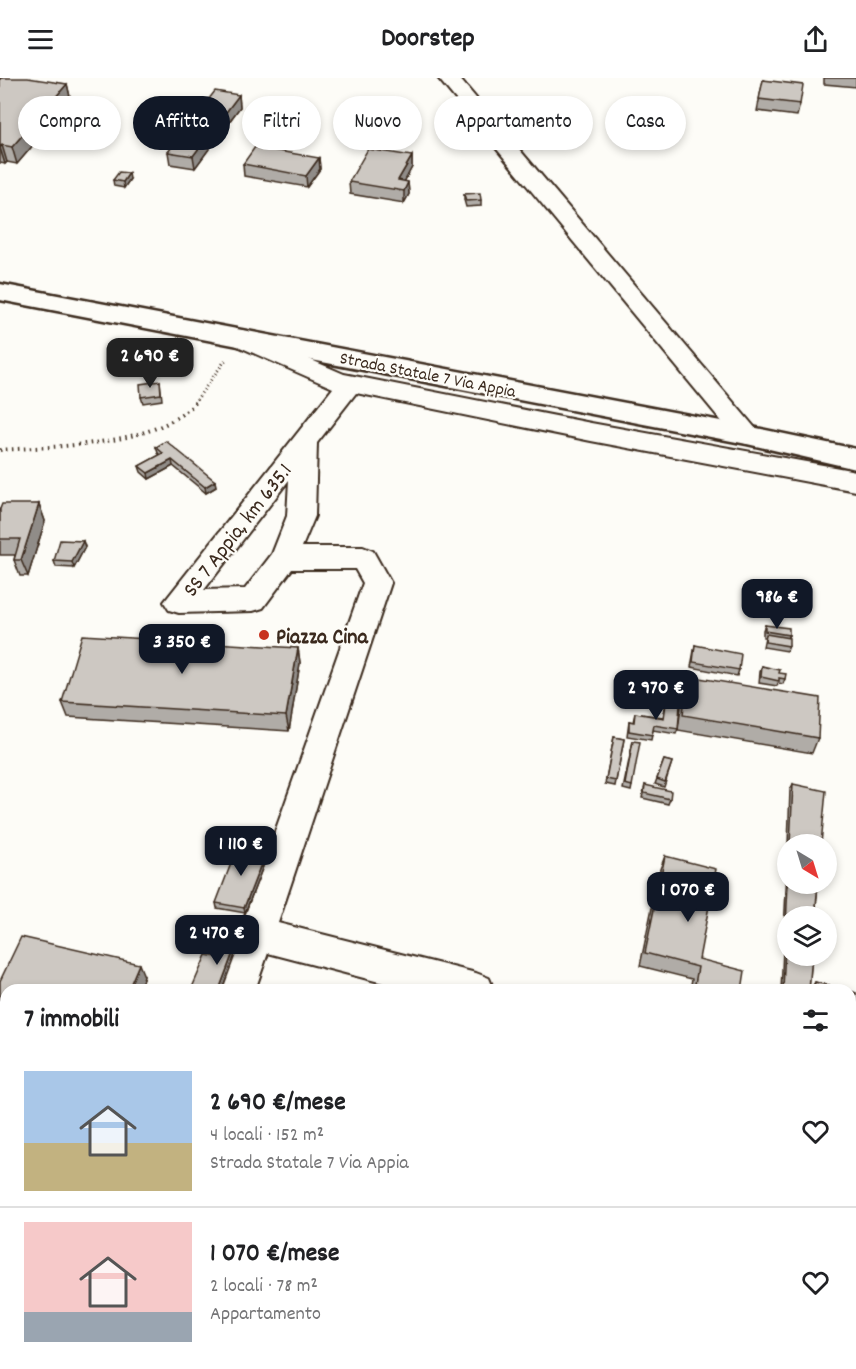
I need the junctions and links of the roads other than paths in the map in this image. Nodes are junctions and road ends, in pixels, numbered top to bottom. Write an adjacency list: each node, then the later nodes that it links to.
1 (448, 78): 5 (street)
2 (0, 292): 3 (main road, Strada Statale 7 Via Appia)
3 (242, 338): 4 (street); 5 (main road, Strada Statale 7 Via Appia)
4 (350, 383): 6 (street, SS 7 Appia, km 635.1); 8 (street)
5 (747, 435): 7 (main road, Strada Statale 7 Via Appia)
6 (304, 441): 9 (street, SS 7 Appia, km 635.1); 9 (street, SS 7 Appia, km 635.1)
7 (856, 459)
8 (856, 481)
9 (284, 558): 10 (street)
10 (258, 934): 11 (street); 12 (street)
11 (239, 984)
12 (453, 984)

